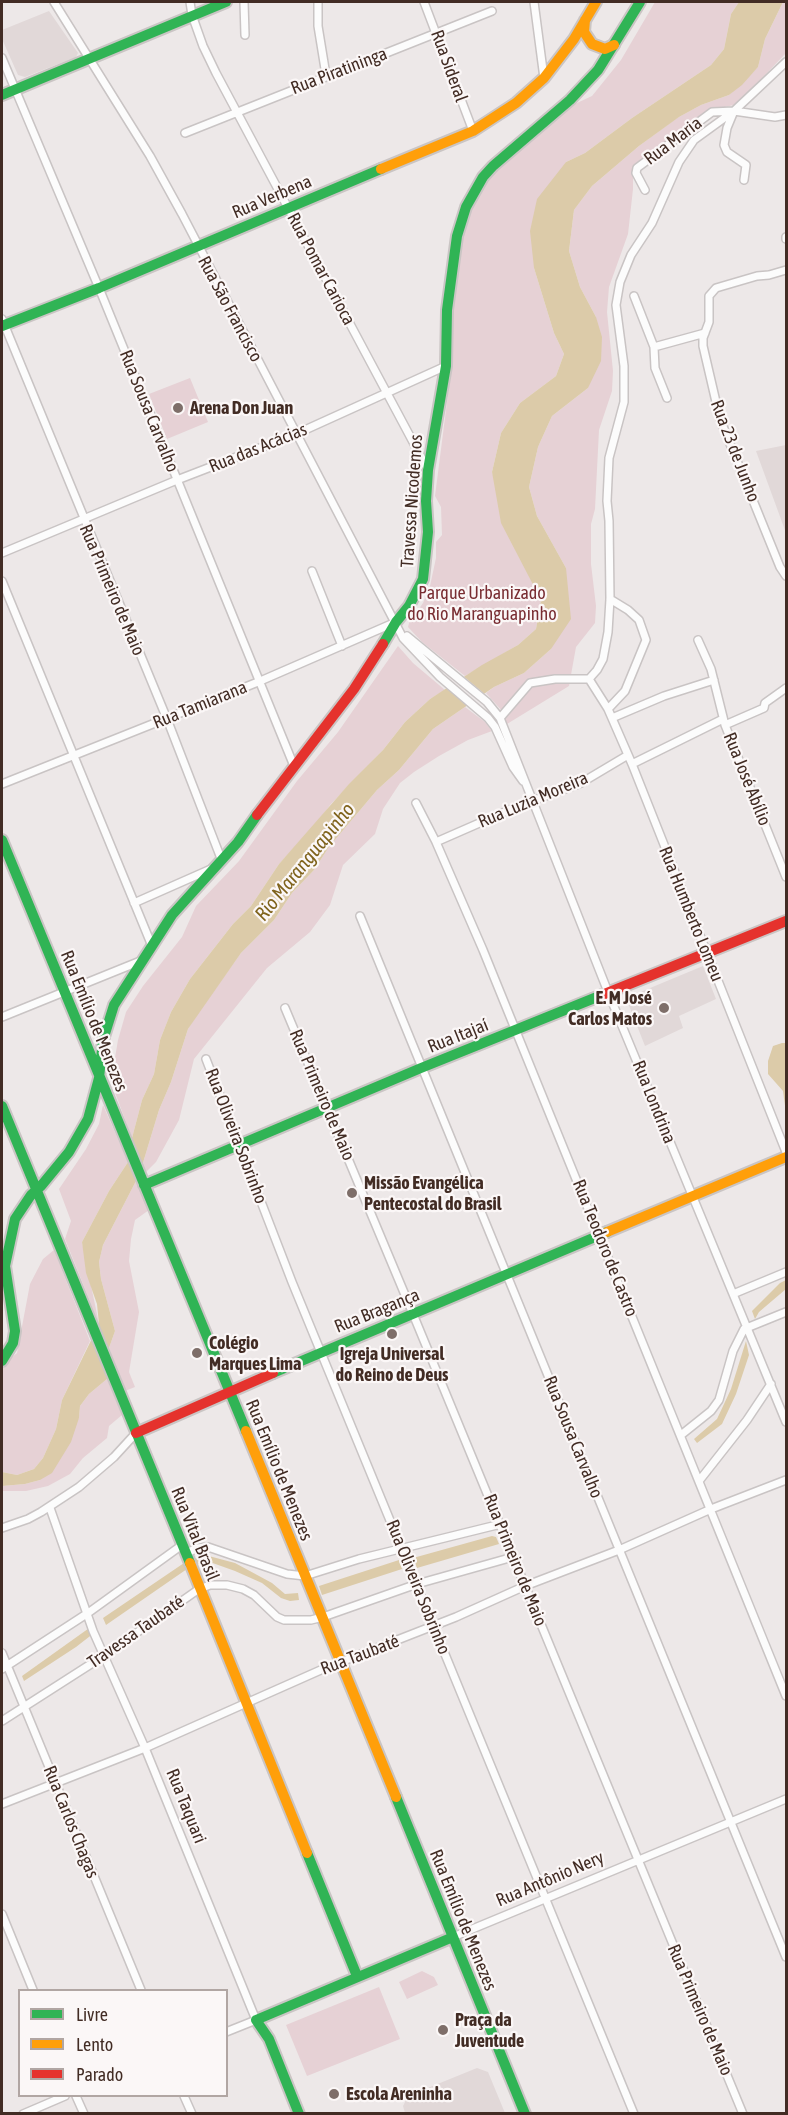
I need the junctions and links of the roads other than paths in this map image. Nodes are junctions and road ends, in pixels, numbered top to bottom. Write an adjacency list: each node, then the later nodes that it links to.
1 (54, 2): 17 (street, Rua São Francisco)
2 (190, 2): 11 (street, Rua Pomar Carioca)
3 (226, 2): 11 (street)
4 (244, 2): 14 (street)
5 (318, 2): 19 (street)
6 (424, 2): 13 (street, Rua Sideral)
7 (534, 2): 20 (street)
8 (596, 2): 12 (street, Rua Verbena)
9 (640, 2): 15 (street, Travessa Nicodemos)
10 (492, 11): 13 (street, Rua Piratininga)
11 (192, 15): 17 (street); 24 (street, Rua Pomar Carioca)
12 (585, 20): 15 (street); 20 (street, Rua Verbena)
13 (437, 33): 19 (street, Rua Piratininga); 26 (street, Rua Sideral)
14 (245, 35)
15 (614, 45): 38 (street, Travessa Nicodemos)
16 (2, 58): 21 (street, Rua Sousa Carvalho)
17 (90, 60): 21 (street); 31 (street, Rua São Francisco)
18 (786, 62): 23 (street)
19 (326, 75): 24 (street, Rua Piratininga)
20 (544, 78): 26 (street, Rua Verbena)
21 (14, 90): 22 (street); 33 (street, Rua Sousa Carvalho)
22 (2, 95)
23 (734, 111): 25 (street, Rua Maria); 28 (street, Rua Maria); 29 (street, Rua Maria); 49 (street)
24 (236, 112): 27 (street, Rua Piratininga); 30 (street, Rua Pomar Carioca)
25 (786, 115)
26 (473, 131): 30 (street, Rua Verbena)
27 (185, 133)
28 (744, 180)
29 (645, 190)
30 (288, 207): 31 (street, Rua Verbena); 39 (street, Rua Pomar Carioca)
31 (198, 246): 33 (street, Rua Verbena); 41 (street, Rua São Francisco)
32 (786, 270): 36 (street, Rua 23 de Junho)
33 (99, 288): 35 (street, Rua Verbena); 43 (street, Rua Sousa Carvalho)
34 (634, 296): 37 (street)
35 (2, 324): 44 (street, Rua Primeiro de Maio)
36 (705, 333): 37 (street); 47 (street, Rua 23 de Junho)
37 (654, 347): 40 (street)
38 (446, 366): 39 (street, Rua das Acácias); 42 (street, Travessa Nicodemos)
39 (387, 394): 41 (street, Rua das Acácias); 42 (street, Rua Pomar Carioca)
40 (668, 399)
41 (296, 434): 43 (street, Rua das Acácias); 50 (street, Rua São Francisco)
42 (428, 470): 50 (street, Travessa Nicodemos)
43 (177, 480): 44 (street, Rua das Acácias); 55 (street, Rua Sousa Carvalho)
44 (83, 520): 45 (street, Rua das Acácias); 60 (street, Rua Primeiro de Maio)
45 (2, 553)
46 (312, 571): 52 (street)
47 (786, 576)
48 (2, 581): 63 (street)
49 (610, 599): 53 (street); 57 (street)
50 (396, 622): 52 (street, Rua Tamiarana); 58 (street); 65 (street, Travessa Nicodemos); 66 (street)
51 (698, 640): 54 (street, Rua José Abílio)
52 (342, 646): 55 (street, Rua Tamiarana)
53 (588, 679): 57 (street, Rua Humberto Lomeu); 58 (street)
54 (714, 680): 59 (street); 61 (street, Rua José Abílio)
55 (258, 682): 60 (street, Rua Tamiarana); 65 (street, Rua Sousa Carvalho)
56 (786, 688): 61 (street)
57 (608, 709): 59 (street, Rua Humberto Lomeu)
58 (500, 718): 66 (street)
59 (612, 718): 62 (street, Rua Humberto Lomeu)
60 (167, 719): 63 (street, Rua Tamiarana); 72 (street, Rua Primeiro de Maio)
61 (724, 722): 64 (street); 74 (street, Rua José Abílio)
62 (628, 754): 64 (street, Rua Humberto Lomeu); 68 (street, Rua Luzia Moreira)
63 (72, 756): 67 (street, Rua Tamiarana); 75 (street)
64 (632, 764): 79 (street, Rua Humberto Lomeu)
65 (294, 766): 72 (street, Travessa Nicodemos)
66 (523, 781): 68 (street, Rua Londrina)
67 (2, 784)
68 (532, 801): 71 (street, Rua Luzia Moreira); 82 (street, Rua Londrina)
69 (416, 803): 71 (street, Rua Teodoro de Castro)
70 (2, 840): 81 (street, Rua Emílio de Menezes)
71 (436, 842): 85 (street, Rua Teodoro de Castro)
72 (222, 861): 73 (street, Travessa Nicodemos)
73 (213, 869): 75 (street); 78 (street, Travessa Nicodemos)
74 (786, 877)
75 (134, 903): 78 (street)
76 (360, 916): 87 (street, Rua Sousa Carvalho)
77 (786, 921): 79 (street, Rua Itajaí)
78 (152, 946): 80 (street, Travessa Nicodemos)
79 (706, 954): 82 (street, Rua Itajaí); 92 (street, Rua Humberto Lomeu)
80 (143, 960): 81 (street); 88 (street, Travessa Nicodemos)
81 (64, 992): 84 (street); 88 (street, Rua Emílio de Menezes)
82 (608, 992): 85 (street, Rua Itajaí); 96 (street, Rua Londrina)
83 (285, 1008): 90 (street, Rua Primeiro de Maio)
84 (2, 1017)
85 (515, 1031): 87 (street, Rua Itajaí); 97 (street, Rua Teodoro de Castro)
86 (206, 1059): 91 (street, Rua Oliveira Sobrinho)
87 (421, 1068): 90 (street, Rua Itajaí); 99 (street, Rua Sousa Carvalho)
88 (99, 1078): 94 (street, Rua Emílio de Menezes); 95 (street, Travessa Nicodemos)
89 (2, 1106): 95 (street, Rua Vital Brasil)
90 (328, 1108): 91 (street, Rua Itajaí); 102 (street, Rua Primeiro de Maio)
91 (239, 1146): 94 (street, Rua Itajaí); 104 (street, Rua Oliveira Sobrinho)
92 (786, 1152)
93 (786, 1157): 96 (street, Rua Bragança)
94 (142, 1181): 107 (street, Rua Emílio de Menezes)
95 (37, 1191): 105 (street, Travessa Nicodemos); 109 (street, Rua Vital Brasil)
96 (693, 1197): 97 (street, Rua Bragança); 100 (street, Rua Londrina)
97 (600, 1236): 99 (street, Rua Bragança); 110 (street, Rua Teodoro de Castro)
98 (786, 1272): 100 (street)
99 (507, 1274): 102 (street, Rua Bragança); 119 (street, Rua Sousa Carvalho)
100 (733, 1294): 103 (street, Rua Londrina)
101 (786, 1312): 103 (street)
102 (413, 1314): 104 (street, Rua Bragança); 115 (street, Rua Primeiro de Maio)
103 (747, 1327): 106 (street, Rua Londrina); 110 (street)
104 (321, 1352): 107 (street, Rua Bragança); 117 (street, Rua Oliveira Sobrinho)
105 (2, 1361)
106 (771, 1384): 108 (street, Rua Londrina); 112 (street)
107 (229, 1391): 109 (street, Rua Bragança); 121 (street, Rua Emílio de Menezes)
108 (786, 1422)
109 (136, 1433): 113 (street, Rua Bragança); 118 (street, Rua Vital Brasil)
110 (681, 1435): 112 (street, Rua Teodoro de Castro)
111 (786, 1480): 114 (street, Rua Taubaté)
112 (699, 1481): 114 (street, Rua Teodoro de Castro)
113 (50, 1508): 116 (street, Rua Bragança); 125 (street, Rua Taquari)
114 (711, 1509): 119 (street, Rua Taubaté); 132 (street, Rua Teodoro de Castro)
115 (501, 1524): 117 (street); 120 (street, Rua Primeiro de Maio)
116 (2, 1528)
117 (402, 1548): 121 (street); 122 (street, Rua Oliveira Sobrinho)
118 (184, 1550): 121 (street); 124 (street, Rua Vital Brasil); 125 (street)
119 (619, 1550): 123 (street, Rua Taubaté); 140 (street, Rua Sousa Carvalho)
120 (513, 1557): 122 (street, Travessa Taubaté); 123 (street, Rua Primeiro de Maio)
121 (305, 1576): 126 (street, Rua Emílio de Menezes)
122 (417, 1584): 126 (street, Travessa Taubaté); 127 (street, Rua Oliveira Sobrinho)
123 (525, 1586): 127 (street, Rua Taubaté); 141 (street, Rua Primeiro de Maio)
124 (199, 1588): 126 (street, Travessa Taubaté); 129 (street, Travessa Taubaté); 133 (street, Rua Vital Brasil)
125 (88, 1612): 129 (street, Rua Taquari); 131 (street)
126 (323, 1617): 130 (street, Rua Emílio de Menezes)
127 (434, 1626): 130 (street, Rua Taubaté); 142 (street, Rua Oliveira Sobrinho)
128 (2, 1653): 131 (street, Rua Carlos Chagas)
129 (105, 1655): 134 (street, Travessa Taubaté); 136 (street, Rua Taquari)
130 (341, 1663): 133 (street, Rua Taubaté); 144 (street, Rua Emílio de Menezes)
131 (4, 1667): 134 (street, Rua Carlos Chagas)
132 (786, 1696)
133 (245, 1703): 136 (street, Rua Taubaté); 146 (street, Rua Vital Brasil)
134 (24, 1706): 135 (street, Travessa Taubaté); 137 (street, Rua Carlos Chagas)
135 (2, 1721)
136 (145, 1748): 137 (street, Rua Taubaté); 149 (street, Rua Taquari)
137 (54, 1782): 139 (street, Rua Taubaté); 148 (street, Rua Carlos Chagas)
138 (786, 1799): 140 (street, Rua Antônio Nery)
139 (2, 1804)
140 (730, 1823): 141 (street, Rua Antônio Nery); 145 (street, Rua Sousa Carvalho)
141 (637, 1860): 142 (street, Rua Antônio Nery); 160 (street, Rua Primeiro de Maio)
142 (546, 1897): 144 (street, Rua Antônio Nery); 159 (street, Rua Oliveira Sobrinho)
143 (2, 1914): 147 (street)
144 (453, 1937): 146 (street, Rua Antônio Nery); 158 (street, Rua Emílio de Menezes)
145 (786, 1957)
146 (357, 1976): 149 (street, Rua Antônio Nery)
147 (33, 1989)
148 (141, 1989)
149 (256, 2020): 150 (street, Rua Antônio Nery); 157 (street, Rua Taquari)
150 (228, 2031)
151 (63, 2097): 154 (street)
152 (76, 2097): 155 (street)
153 (184, 2097): 156 (street)
154 (23, 2114)
155 (84, 2114)
156 (192, 2114)
157 (299, 2114)
158 (525, 2114)
159 (634, 2114)
160 (743, 2114)

